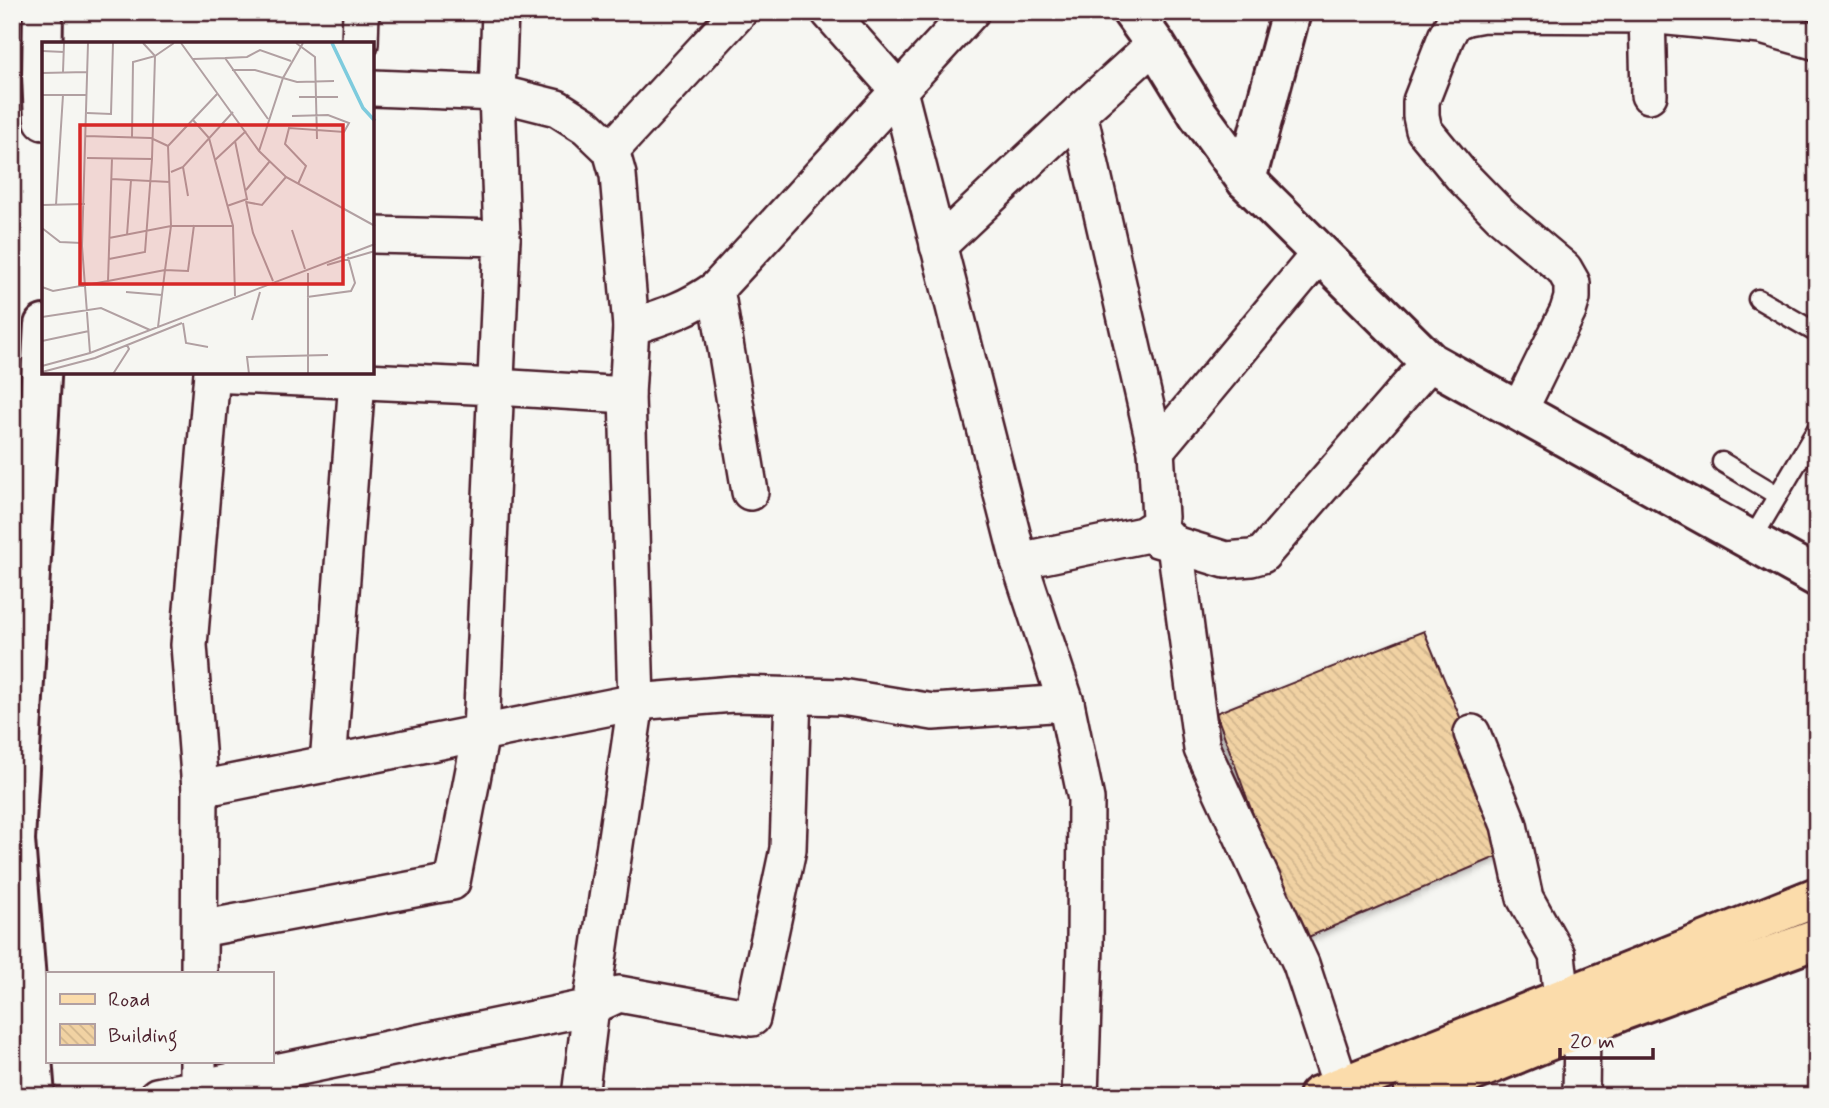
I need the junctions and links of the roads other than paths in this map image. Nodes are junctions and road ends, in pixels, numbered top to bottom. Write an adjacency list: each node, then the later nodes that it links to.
1 (43, 12): 10 (street)
2 (361, 12): 11 (street)
3 (500, 12): 16 (street)
4 (739, 12): 19 (street)
5 (829, 12): 15 (street)
6 (971, 12): 15 (street)
7 (1132, 12): 13 (street)
8 (1291, 12): 20 (street)
9 (1647, 13): 12 (street); 17 (street); 35 (street)
10 (43, 42)
11 (360, 42)
12 (1817, 42)
13 (1155, 44): 18 (street); 20 (street)
14 (374, 88): 16 (street)
15 (899, 91): 23 (street); 25 (street)
16 (497, 93): 19 (street); 22 (street)
17 (1649, 95)
18 (1079, 113): 23 (street); 37 (street)
19 (611, 150): 27 (street)
20 (1246, 180): 24 (street)
21 (374, 235): 22 (street)
22 (502, 238): 33 (street)
23 (939, 246): 44 (street)
24 (1320, 253): 30 (street); 37 (street)
25 (716, 289): 27 (street); 39 (street)
26 (1758, 299): 28 (lane)
27 (631, 327): 34 (street)
28 (1817, 333)
29 (42, 346): 43 (street)
30 (1430, 362): 35 (street); 41 (street)
31 (212, 374): 32 (street); 52 (street)
32 (357, 380): 33 (street); 51 (street)
33 (496, 387): 34 (street); 49 (street)
34 (627, 395): 47 (street)
35 (1518, 411): 42 (street)
36 (1817, 429): 40 (lane)
37 (1156, 450): 41 (street)
38 (1721, 462): 40 (lane)
39 (750, 492)
40 (1777, 495): 42 (lane)
41 (1158, 535): 44 (street); 63 (street)
42 (1751, 541): 45 (street)
43 (22, 552): 53 (street)
44 (1019, 561): 48 (street)
45 (1817, 577)
46 (793, 695): 47 (street); 48 (street); 58 (street)
47 (636, 702): 49 (street); 58 (street)
48 (1066, 703): 67 (street)
49 (481, 733): 51 (street); 55 (street)
50 (1472, 733): 59 (street)
51 (328, 764): 52 (street)
52 (200, 789): 55 (street)
53 (14, 822): 64 (street)
54 (1817, 897): 59 (main road)
55 (200, 929): 57 (street)
56 (1817, 939): 59 (main road)
57 (199, 972)
58 (591, 1007): 60 (street); 66 (street)
59 (1572, 1013): 63 (main road); 68 (main road); 69 (street)
60 (273, 1061)
61 (268, 1062): 62 (street)
62 (198, 1074): 65 (street)
63 (1329, 1091)
64 (35, 1096)
65 (157, 1096)
66 (580, 1096)
67 (1080, 1096)
68 (1413, 1096)
69 (1581, 1096)

